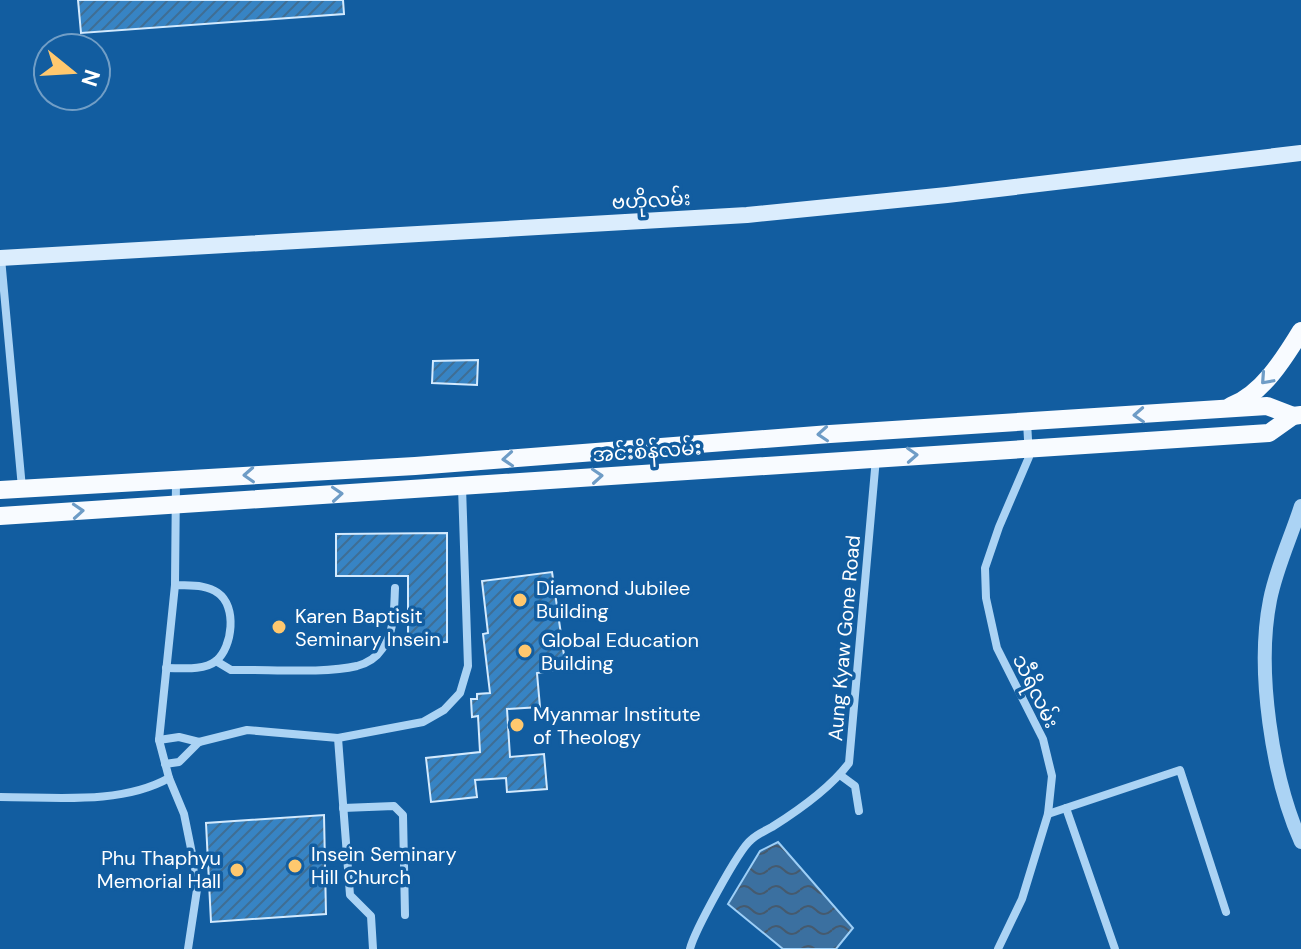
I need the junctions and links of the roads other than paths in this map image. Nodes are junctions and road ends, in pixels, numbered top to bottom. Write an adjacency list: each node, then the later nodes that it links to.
1 (1301, 153): 2 (main road, ဗဟိုလမ်း)
2 (0, 258): 16 (street)
3 (1301, 331): 4 (main road, အင်းစိန်လမ်း, one-way to 4)
4 (1217, 411): 5 (main road, အင်းစိန်လမ်း); 6 (main road, အင်းစိန်လမ်း, one-way to 6)
5 (1297, 416): 8 (main road, အင်းစိန်လမ်း)
6 (1027, 422): 7 (main road, အင်းစိန်လမ်း, one-way to 7); 8 (street, သီရိလမ်း)
7 (733, 441): 9 (main road, အင်းစိန်လမ်း); 12 (main road)
8 (1028, 448): 10 (main road, အင်းစိန်လမ်း, one-way to 8); 36 (street, သီရိလမ်း)
9 (557, 455): 11 (main road, အင်းစိန်လမ်း, one-way to 11); 14 (main road)
10 (876, 457): 12 (main road, အင်းစိန်လမ်း); 30 (street, Aung Kyaw Gone Road)
11 (415, 466): 13 (main road, အင်းစိန်လမ်း, one-way to 13); 17 (main road)
12 (736, 467): 14 (main road, အင်းစိန်လမ်း, one-way to 12)
13 (176, 479): 16 (main road, အင်းစိန်လမ်း); 19 (street)
14 (558, 479): 15 (main road, အင်းစိန်လမ်း)
15 (462, 486): 17 (main road, အင်းစိန်လမ်း); 26 (street)
16 (22, 488): 18 (main road, အင်းစိန်လမ်း)
17 (415, 489): 19 (main road, အင်းစိန်လမ်း, one-way to 17)
18 (0, 490)
19 (178, 504): 21 (main road, အင်းစိန်လမ်း, one-way to 19); 22 (street)
20 (1301, 506): 37 (street)
21 (0, 516)
22 (175, 585): 24 (street); 25 (street)
23 (395, 588): 24 (street)
24 (216, 661): 25 (street)
25 (166, 668): 27 (street)
26 (338, 738): 28 (street); 33 (street)
27 (159, 740): 28 (street); 29 (street)
28 (199, 742): 29 (street)
29 (165, 764): 31 (street)
30 (840, 775): 35 (street); 42 (street)
31 (169, 778): 32 (street); 40 (street)
32 (0, 797)
33 (343, 808): 39 (street); 41 (street)
34 (1066, 808): 36 (street); 38 (street); 44 (street)
35 (859, 811)
36 (1048, 814): 43 (street, သီရိလမ်း)
37 (1301, 842)
38 (1226, 912)
39 (405, 915)
40 (188, 949)
41 (373, 949)
42 (690, 949)
43 (998, 949)
44 (1115, 949)

